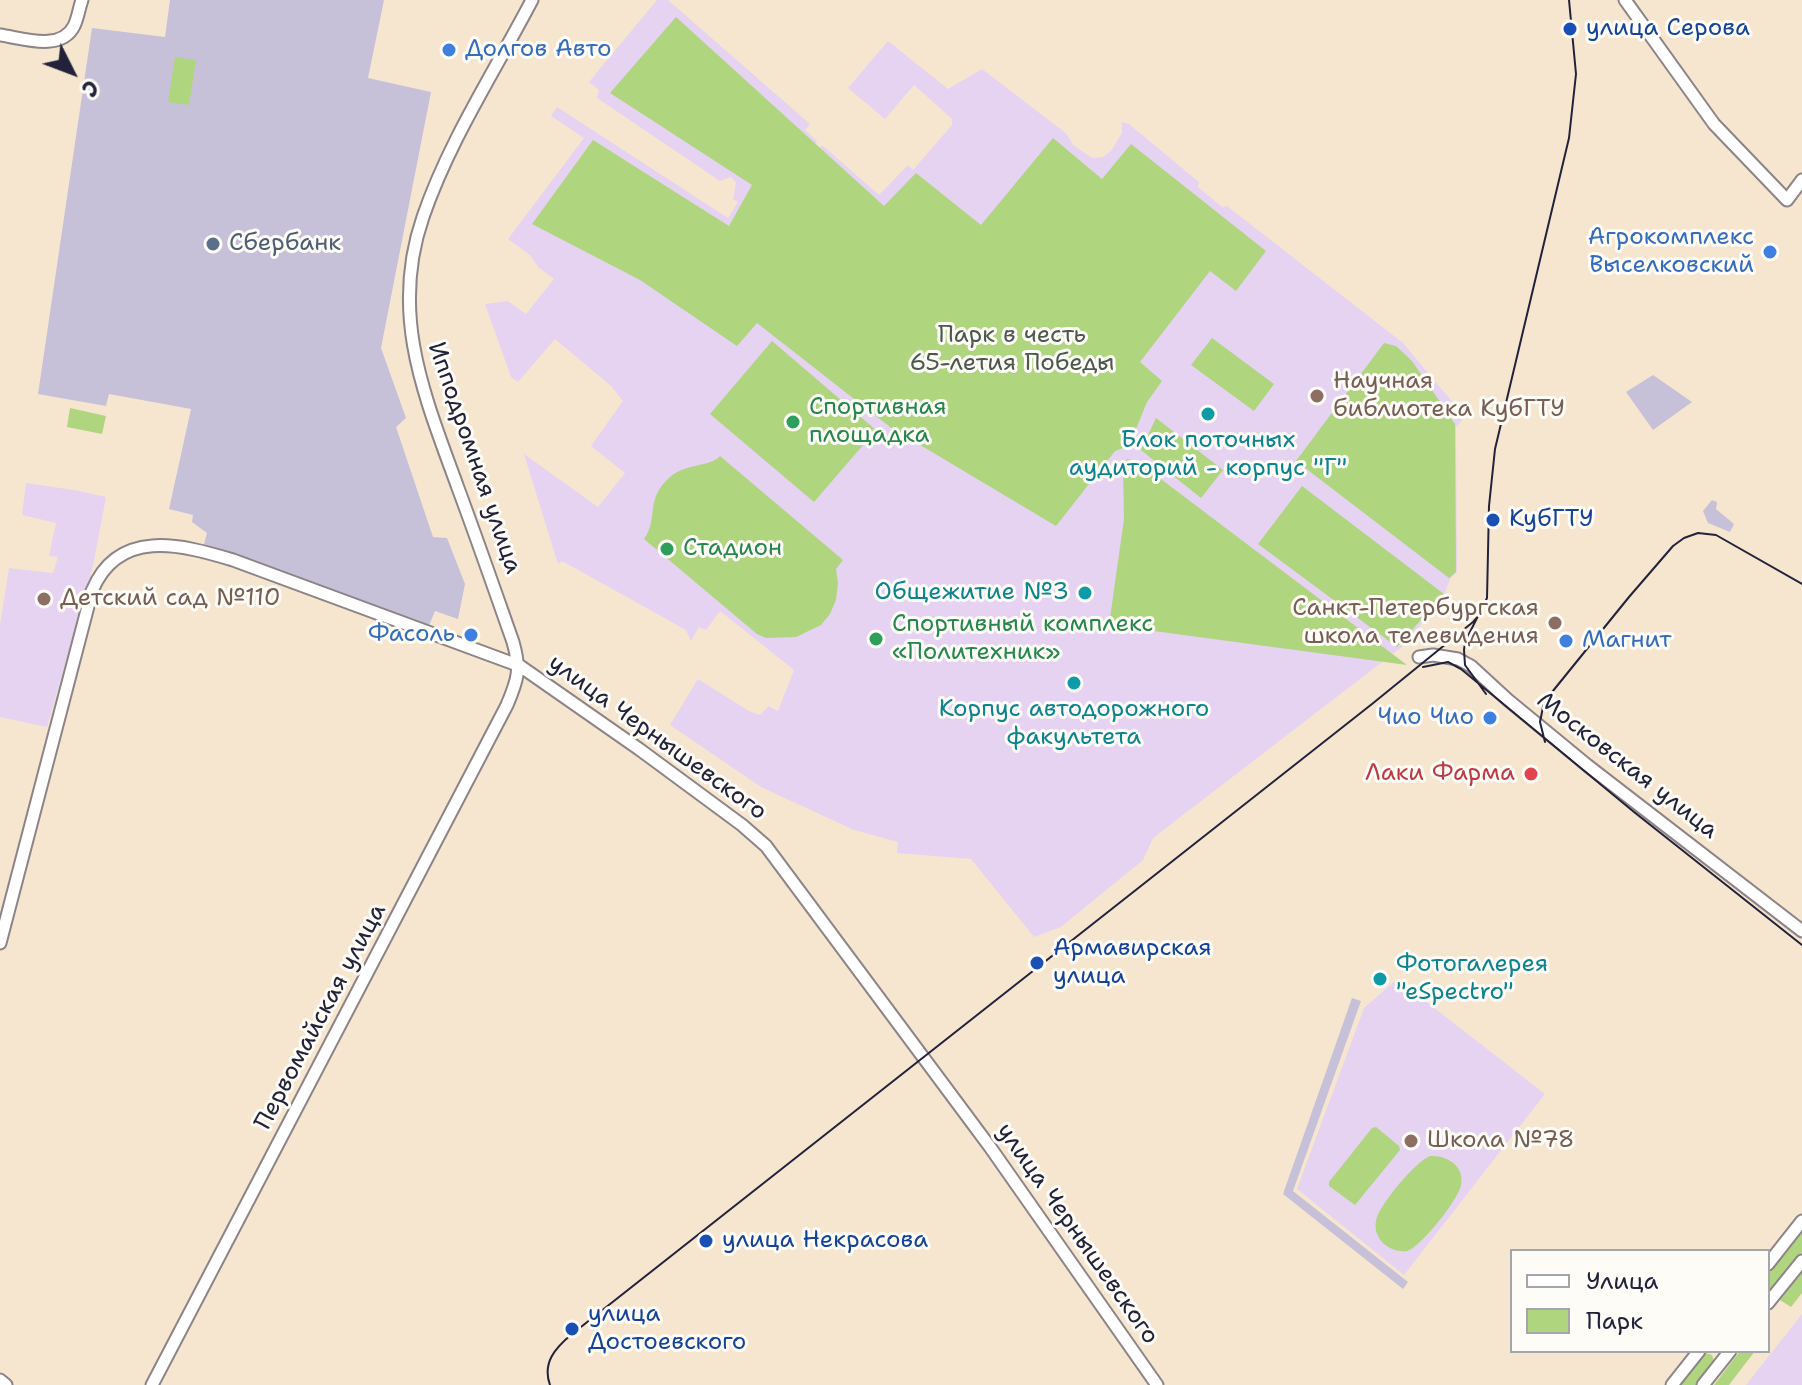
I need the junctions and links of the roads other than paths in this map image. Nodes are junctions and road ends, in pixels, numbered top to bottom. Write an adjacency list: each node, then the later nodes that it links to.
1 (75, 0): 5 (street)
2 (82, 0): 5 (street)
3 (1625, 0): 6 (street)
4 (525, 6): 8 (street, Ипподромная улица)
5 (0, 32)
6 (1802, 180)
7 (1419, 657): 9 (street, Московская улица)
8 (520, 666): 10 (street, улица Чернышевского); 21 (street, Первомайская улица); 22 (street, улица Чернышевского)
9 (1802, 931)
10 (0, 943)
11 (1802, 1221): 12 (street)
12 (1770, 1261)
13 (1802, 1261): 14 (street)
14 (1770, 1301)
15 (1697, 1353): 23 (street)
16 (1717, 1353): 18 (street)
17 (1728, 1353): 18 (street)
18 (1718, 1366): 24 (street)
19 (0, 1380): 20 (street)
20 (6, 1385)
21 (152, 1385)
22 (1157, 1385)
23 (1672, 1385)
24 (1703, 1385)

